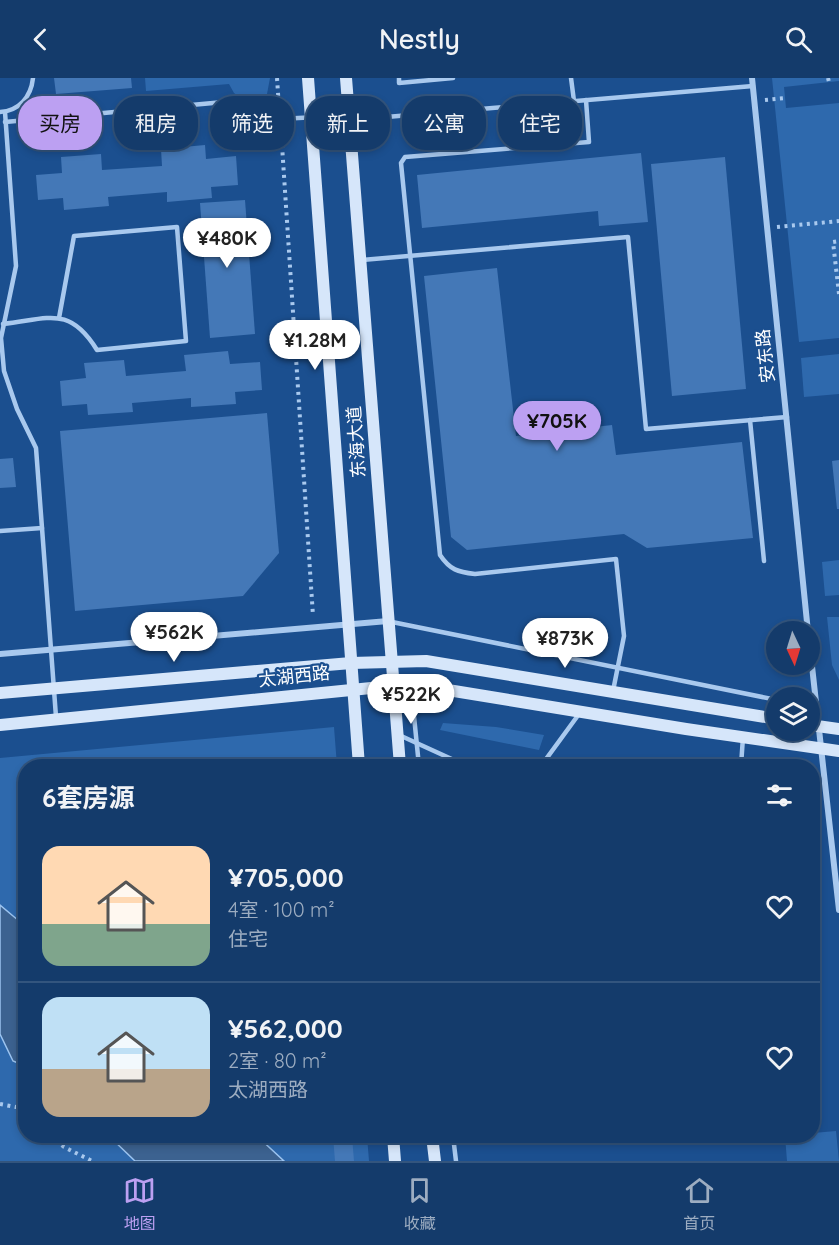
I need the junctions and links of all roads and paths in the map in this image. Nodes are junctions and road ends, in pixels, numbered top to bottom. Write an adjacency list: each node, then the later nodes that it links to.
1 (33, 78): 20 (lane)
2 (278, 78): 10 (path)
3 (308, 78): 11 (street, 东海大道)
4 (346, 78): 12 (street, 东海大道)
5 (399, 78): 6 (lane)
6 (453, 78)
7 (571, 78): 13 (lane)
8 (752, 78): 9 (street, 安东路)
9 (753, 86): 16 (lane); 17 (street, 安东路)
10 (279, 96)
11 (309, 96)
12 (347, 96)
13 (573, 96)
14 (785, 98): 17 (path)
15 (582, 100): 16 (lane)
16 (586, 100): 29 (lane)
17 (754, 101): 27 (street, 安东路)
18 (210, 103): 22 (lane)
19 (498, 106): 21 (lane)
20 (2, 112): 22 (lane)
21 (390, 114)
22 (5, 122): 33 (lane)
23 (282, 150): 42 (path)
24 (313, 150): 41 (street, 东海大道)
25 (352, 150): 30 (street, 东海大道)
26 (839, 221): 27 (path)
27 (767, 228): 34 (street, 安东路)
28 (839, 241): 31 (path)
29 (410, 256): 30 (lane); 35 (lane); 47 (lane)
30 (360, 260): 39 (street, 东海大道)
31 (839, 294)
32 (59, 318): 32 (lane); 33 (lane)
33 (3, 324): 36 (lane)
34 (787, 417): 35 (lane); 40 (street, 安东路)
35 (750, 420): 38 (lane)
36 (42, 528): 37 (lane); 43 (lane)
37 (0, 531)
38 (764, 561)
39 (388, 621): 41 (street); 45 (street, 东海大道); 47 (lane)
40 (807, 621)
41 (349, 625): 42 (street); 46 (street, 东海大道)
42 (314, 628): 43 (street)
43 (51, 650): 44 (street); 50 (lane)
44 (0, 654)
45 (390, 660): 46 (street, 太湖西路); 49 (street, 东海大道); 52 (street, 太湖西路)
46 (351, 663): 50 (street, 太湖西路); 51 (street, 东海大道)
47 (618, 668): 52 (lane); 54 (lane)
48 (411, 684): 49 (street, 太湖西路); 55 (street, 太湖西路); 64 (lane)
49 (393, 686): 51 (street, 太湖西路); 61 (street, 东海大道)
50 (54, 688): 53 (street, 太湖西路); 57 (lane)
51 (352, 688): 57 (street, 太湖西路); 67 (street, 东海大道)
52 (612, 692): 56 (street, 太湖西路)
53 (0, 693)
54 (766, 698)
55 (580, 712): 62 (street, 太湖西路); 71 (lane)
56 (766, 717)
57 (56, 719): 58 (street, 太湖西路)
58 (0, 725)
59 (820, 727): 60 (street)
60 (839, 729)
61 (397, 734): 64 (lane); 68 (street, 东海大道)
62 (742, 737): 65 (street, 太湖西路); 72 (lane)
63 (818, 741): 65 (street)
64 (417, 743): 69 (lane); 70 (lane)
65 (820, 748): 66 (street, 太湖西路); 73 (street)
66 (839, 751)
67 (358, 759)
68 (399, 759)
69 (418, 759)
70 (452, 759)
71 (546, 759)
72 (741, 759)
73 (839, 910)
74 (0, 1104): 75 (path)
75 (18, 1107)
76 (59, 1143): 80 (path)
77 (394, 1143): 81 (street)
78 (433, 1143): 82 (street)
79 (454, 1143): 83 (lane)
80 (92, 1161)
81 (396, 1161)
82 (435, 1161)
83 (456, 1161)

